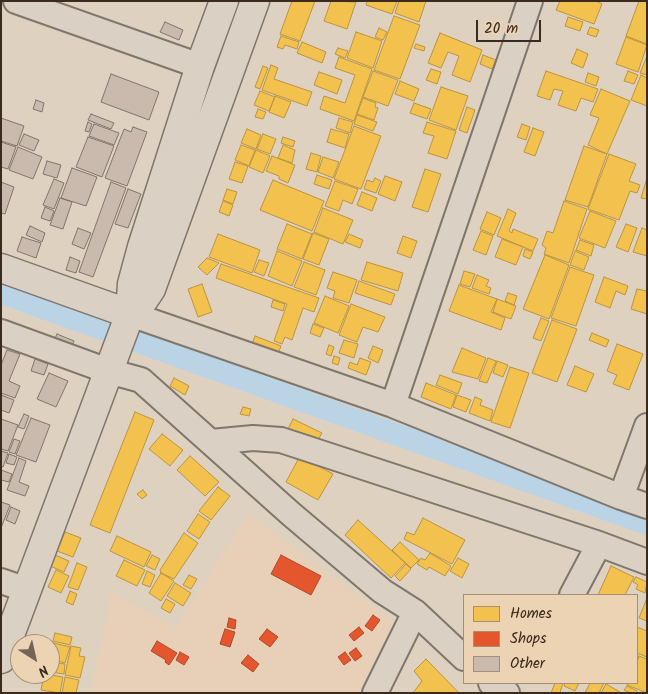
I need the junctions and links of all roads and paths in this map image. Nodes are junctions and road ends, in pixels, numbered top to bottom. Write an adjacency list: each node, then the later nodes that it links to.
1 (16, 1): 5 (street)
2 (224, 1): 5 (street)
3 (255, 1): 7 (street)
4 (530, 1): 10 (street)
5 (200, 66): 7 (street)
6 (1, 268): 7 (street)
7 (128, 320): 9 (street); 10 (street)
8 (1, 332): 9 (street)
9 (112, 362): 12 (street); 18 (street)
10 (393, 405): 13 (street)
11 (647, 426): 13 (street)
12 (211, 442): 15 (street); 20 (street)
13 (621, 498): 14 (street)
14 (647, 506)
15 (598, 544): 16 (street); 19 (street)
16 (647, 562)
17 (1, 581): 18 (street)
18 (27, 590): 22 (street)
19 (573, 594)
20 (415, 612): 21 (street); 23 (street)
21 (463, 657)
22 (1, 659)
23 (375, 693)

